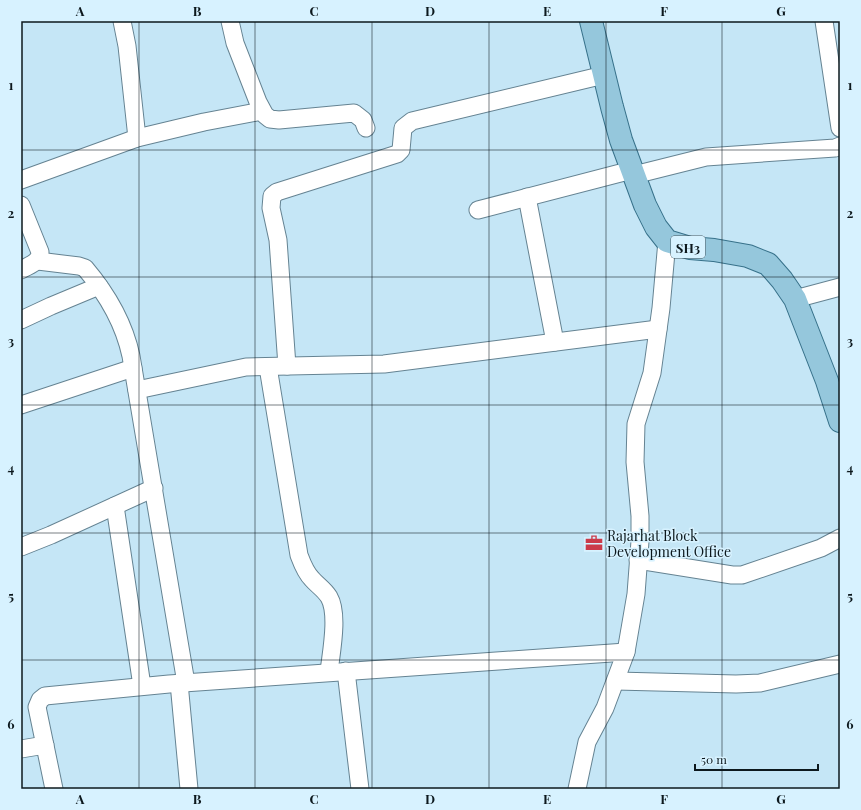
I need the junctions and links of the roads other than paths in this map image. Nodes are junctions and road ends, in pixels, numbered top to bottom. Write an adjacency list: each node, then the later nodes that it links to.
1 (122, 21): 9 (street)
2 (230, 21): 6 (street)
3 (591, 21): 5 (main road, SH3)
4 (824, 21): 8 (street)
5 (604, 75): 11 (main road, SH3); 25 (street)
6 (262, 111): 7 (street); 9 (street)
7 (366, 128)
8 (840, 128)
9 (137, 138): 12 (street)
10 (840, 146): 11 (street)
11 (633, 172): 13 (street); 16 (main road, SH3)
12 (21, 180)
13 (527, 197): 15 (street); 24 (street)
14 (21, 206): 17 (street)
15 (478, 210)
16 (667, 240): 21 (main road, SH3); 23 (street)
17 (38, 261): 18 (street); 19 (street)
18 (21, 270)
19 (99, 286): 22 (street); 27 (street)
20 (840, 287): 21 (street)
21 (795, 299): 30 (main road, SH3)
22 (21, 320)
23 (658, 330): 24 (street); 35 (street)
24 (555, 342): 25 (street)
25 (287, 366): 26 (street)
26 (268, 367): 28 (street); 38 (street)
27 (133, 368): 28 (street); 29 (street)
28 (136, 390): 31 (street)
29 (21, 405)
30 (840, 420)
31 (154, 488): 32 (street); 40 (street)
32 (115, 506): 34 (street); 41 (street)
33 (840, 538): 35 (street)
34 (21, 547)
35 (638, 560): 36 (street)
36 (626, 652): 38 (street); 39 (street)
37 (840, 664): 39 (street)
38 (337, 672): 40 (street); 46 (street)
39 (616, 680): 47 (street)
40 (182, 683): 41 (street); 45 (street)
41 (142, 686): 42 (street)
42 (45, 745): 43 (street); 44 (street)
43 (21, 749)
44 (54, 789)
45 (189, 789)
46 (360, 789)
47 (577, 789)

